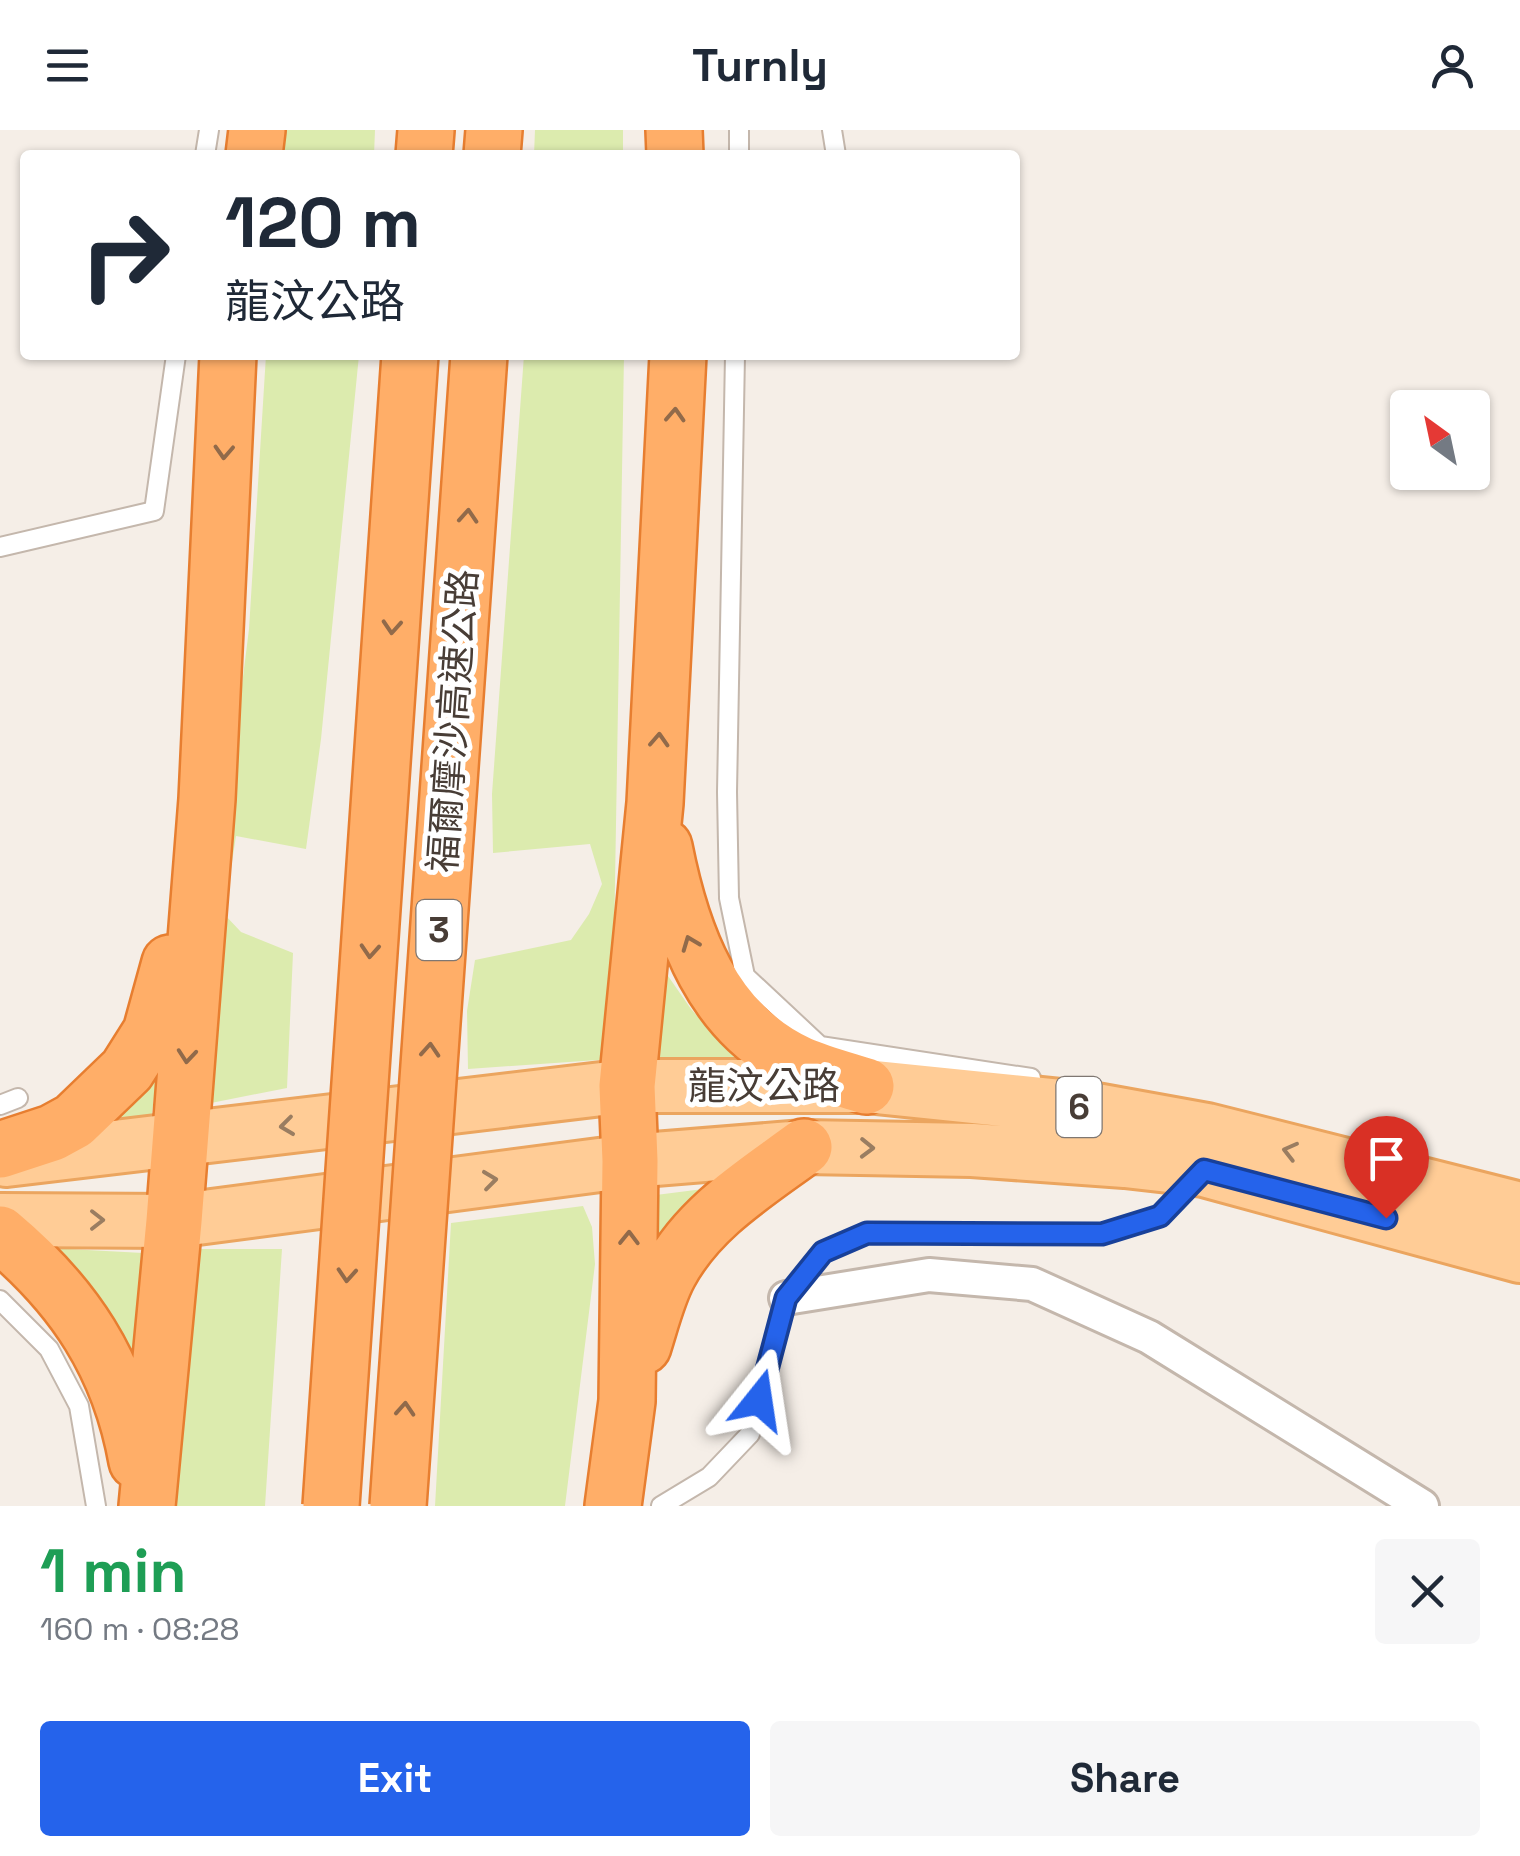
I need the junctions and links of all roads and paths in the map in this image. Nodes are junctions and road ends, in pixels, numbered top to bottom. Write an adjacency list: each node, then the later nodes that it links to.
1 (175, 360): 7 (lane)
2 (228, 360): 8 (highway, one-way to 8)
3 (410, 360): 30 (highway, 福爾摩沙高速公路 / 3, one-way to 30, bridge)
4 (479, 360): 31 (highway, 福爾摩沙高速公路 / 3, one-way to 4, bridge)
5 (678, 360): 9 (highway, one-way to 5)
6 (735, 360): 10 (lane)
7 (0, 547)
8 (207, 799): 14 (highway, one-way to 14); 16 (highway)
9 (655, 803): 11 (highway); 12 (highway, one-way to 9)
10 (1048, 1080)
11 (627, 1086): 12 (main road, 龍汶公路 / 6); 14 (main road, 龍汶公路 / 6, one-way to 14); 19 (highway)
12 (866, 1086): 17 (main road, 龍汶公路 / 6)
13 (1122, 1096): 17 (lane)
14 (180, 1139): 18 (main road, 龍汶公路 / 6); 22 (highway)
15 (804, 1147): 17 (main road, 龍汶公路 / 6, one-way to 17); 19 (main road, 龍汶公路 / 6); 27 (highway)
16 (0, 1150)
17 (1206, 1150): 20 (main road, 龍汶公路 / 6, one-way to 17); 24 (main road, 龍汶公路 / 6); 25 (lane)
18 (0, 1161)
19 (630, 1162): 22 (main road, 龍汶公路 / 6, one-way to 19); 27 (highway, one-way to 19)
20 (1520, 1209)
21 (0, 1220): 22 (main road, 龍汶公路 / 6, one-way to 22)
22 (174, 1221): 29 (highway)
23 (0, 1234): 29 (highway)
24 (1520, 1256)
25 (786, 1298): 33 (lane); 34 (street)
26 (0, 1300): 28 (lane)
27 (624, 1421): 32 (highway)
28 (96, 1506)
29 (146, 1506)
30 (331, 1506)
31 (398, 1506)
32 (613, 1506)
33 (661, 1506)
34 (1422, 1506)

